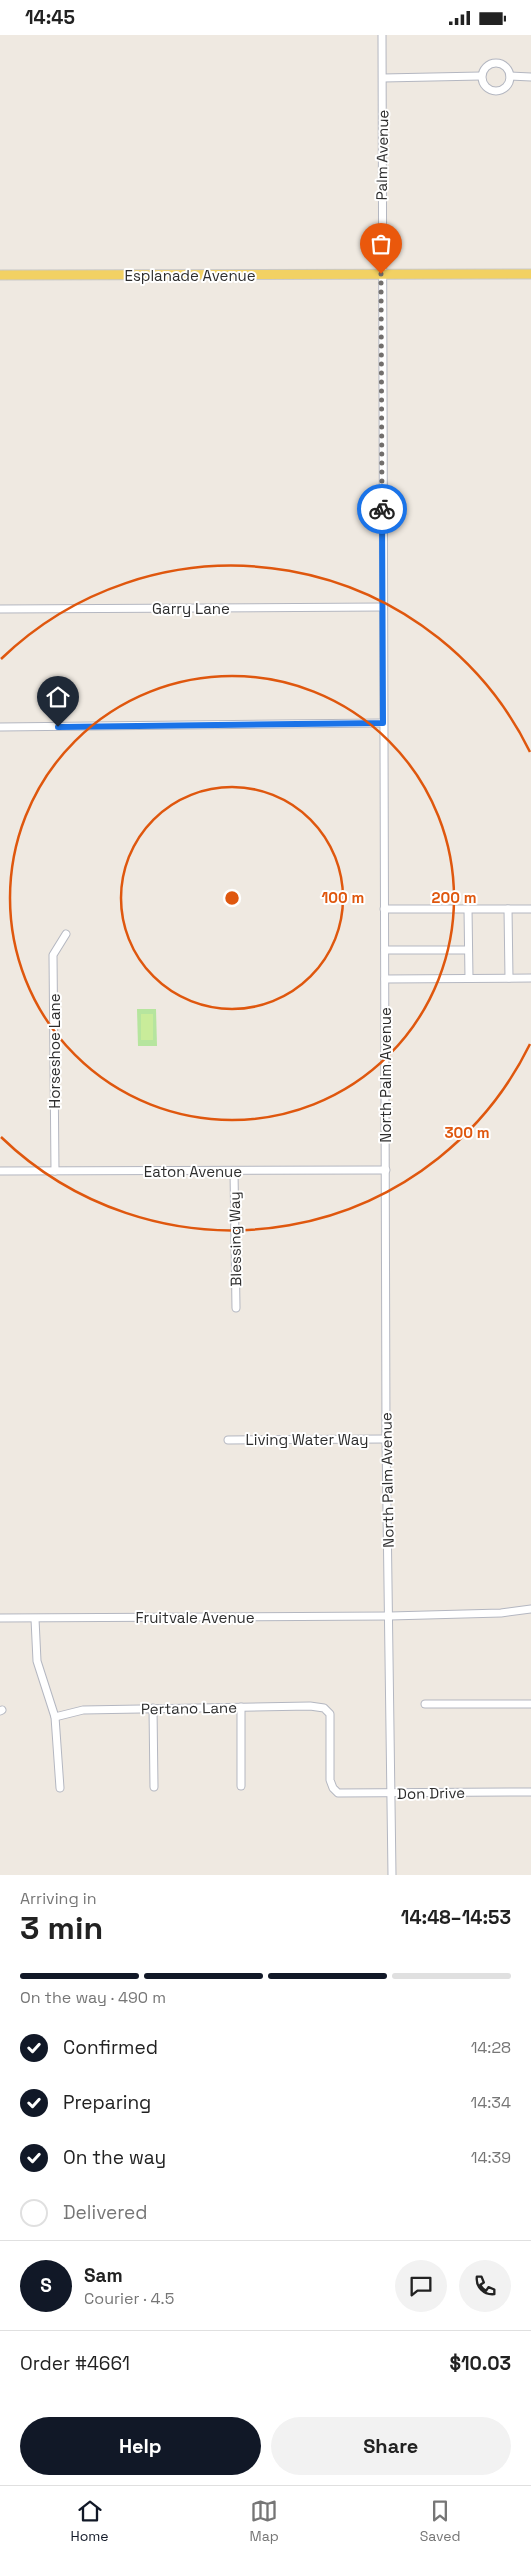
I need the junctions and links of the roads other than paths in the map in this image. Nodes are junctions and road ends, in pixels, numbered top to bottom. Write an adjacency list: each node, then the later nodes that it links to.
1 (382, 35): 3 (street, Palm Avenue)
2 (482, 76): 3 (street); 4 (street); 4 (street)
3 (383, 77): 6 (street, Palm Avenue)
4 (510, 77): 5 (street)
5 (531, 77)
6 (381, 274): 7 (main road, Esplanade Avenue); 8 (main road, Esplanade Avenue); 9 (street, North Palm Avenue)
7 (531, 274)
8 (0, 275)
9 (383, 607): 10 (street, Garry Lane); 11 (street, North Palm Avenue)
10 (0, 609)
11 (383, 723): 12 (street); 13 (street, North Palm Avenue)
12 (0, 727)
13 (384, 909): 14 (street); 18 (street, North Palm Avenue)
14 (468, 909): 15 (street); 19 (street)
15 (508, 909): 16 (street); 21 (street)
16 (531, 909)
17 (66, 934): 26 (street, Horseshoe Lane)
18 (385, 950): 19 (street); 23 (street, North Palm Avenue)
19 (468, 950): 20 (street)
20 (469, 978): 21 (street); 23 (street)
21 (509, 978): 22 (street)
22 (531, 978)
23 (385, 979): 24 (street, North Palm Avenue)
24 (386, 1170): 27 (street, Eaton Avenue); 29 (street, North Palm Avenue)
25 (0, 1171): 26 (street, Eaton Avenue)
26 (54, 1171): 27 (street, Eaton Avenue)
27 (234, 1171): 28 (street, Blessing Way)
28 (236, 1308)
29 (386, 1439): 30 (street, Living Water Way); 32 (street, North Palm Avenue)
30 (228, 1440)
31 (531, 1609): 32 (street, Fruitvale Avenue)
32 (390, 1616): 34 (street, Fruitvale Avenue); 45 (street, North Palm Avenue)
33 (0, 1619): 34 (street, Fruitvale Avenue)
34 (35, 1619): 39 (street)
35 (425, 1704): 36 (street)
36 (531, 1704)
37 (241, 1707): 38 (street, Pertano Lane); 40 (street); 42 (street, Pertano Lane)
38 (152, 1709): 39 (street, Pertano Lane); 41 (street)
39 (55, 1717): 43 (street)
40 (241, 1786)
41 (154, 1787)
42 (333, 1788): 45 (street, Don Drive)
43 (60, 1789)
44 (531, 1792): 45 (street, Don Drive)
45 (391, 1794): 46 (street, North Palm Avenue)
46 (392, 1875)

